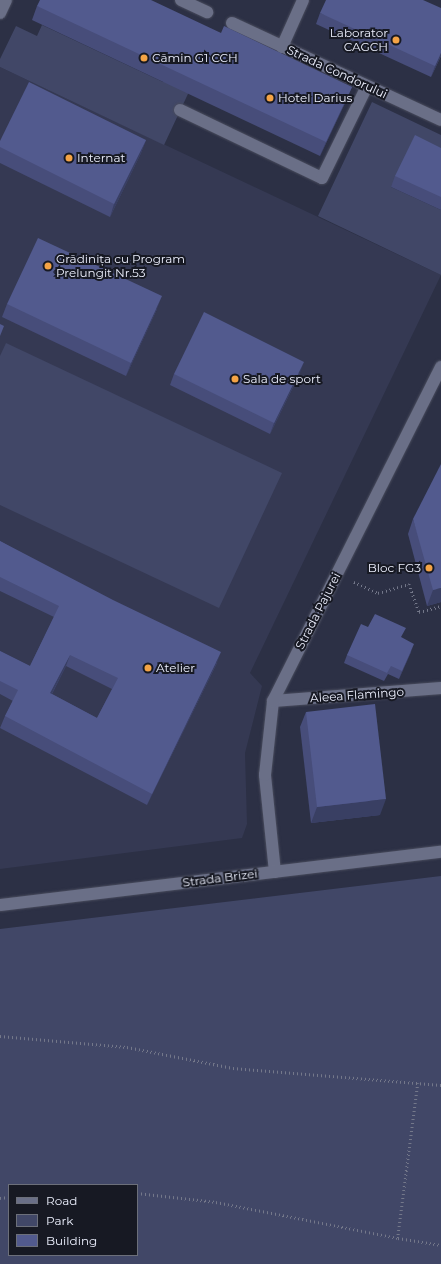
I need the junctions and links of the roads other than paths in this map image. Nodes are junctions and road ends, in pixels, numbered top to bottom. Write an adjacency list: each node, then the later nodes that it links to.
1 (6, 0): 4 (street)
2 (182, 0): 5 (street)
3 (303, 0): 7 (street)
4 (0, 12)
5 (207, 12)
6 (232, 23): 7 (street, Strada Condorului)
7 (282, 47): 8 (street, Strada Condorului)
8 (367, 86): 9 (street); 10 (street, Strada Condorului)
9 (180, 110)
10 (441, 120)
11 (441, 367): 13 (street, Strada Pajurei)
12 (441, 688): 13 (street, Aleea Flamingo)
13 (273, 701): 15 (street, Strada Pajurei)
14 (441, 852): 15 (street, Strada Brizei)
15 (275, 872): 16 (street, Strada Brizei)
16 (0, 904)

